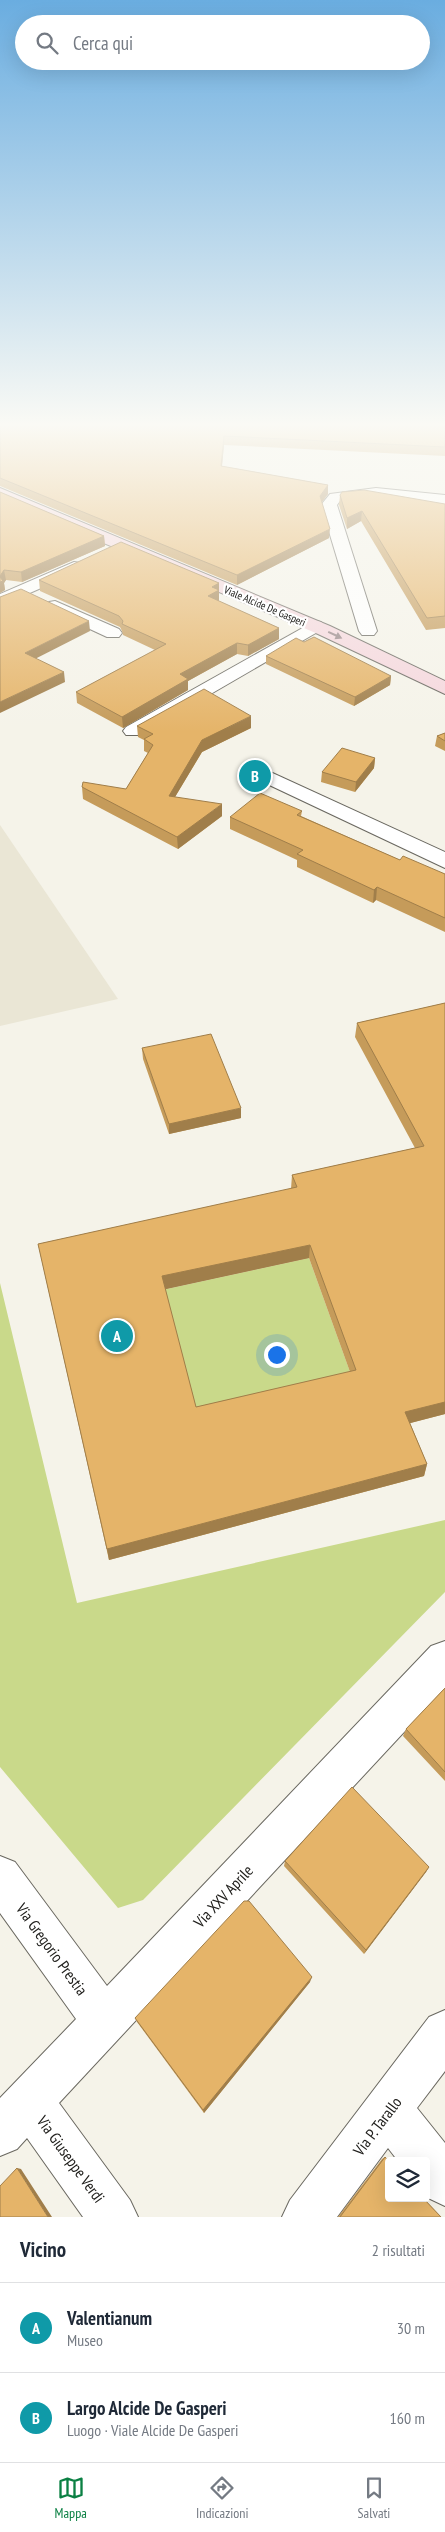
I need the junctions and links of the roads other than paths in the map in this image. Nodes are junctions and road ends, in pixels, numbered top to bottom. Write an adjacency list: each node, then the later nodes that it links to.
1 (74, 524): 4 (main road, Viale Alcide De Gasperi)
2 (116, 524): 5 (main road)
3 (335, 524): 13 (street)
4 (122, 545): 6 (street); 12 (main road, Viale Alcide De Gasperi)
5 (176, 549)
6 (104, 553)
7 (86, 562): 9 (street)
8 (0, 580): 9 (street)
9 (22, 591): 10 (street); 14 (street)
10 (0, 601)
11 (352, 623): 13 (main road)
12 (314, 626): 16 (main road, Viale Alcide De Gasperi, one-way to 16); 17 (street)
13 (368, 631): 15 (main road)
14 (113, 634)
15 (385, 639)
16 (445, 688)
17 (133, 731)
18 (256, 771): 19 (street)
19 (445, 861)
20 (445, 1660): 22 (street, Via XXV Aprile)
21 (0, 1877): 22 (street, Via Gregorio Prestia)
22 (105, 2021): 25 (street, Via XXV Aprile)
23 (445, 2033): 24 (street, Via P. Tarallo)
24 (389, 2110): 26 (street); 28 (street, Via P. Tarallo)
25 (15, 2117): 27 (street, Via Giuseppe Verdi)
26 (445, 2182)
27 (113, 2217)
28 (307, 2217)

